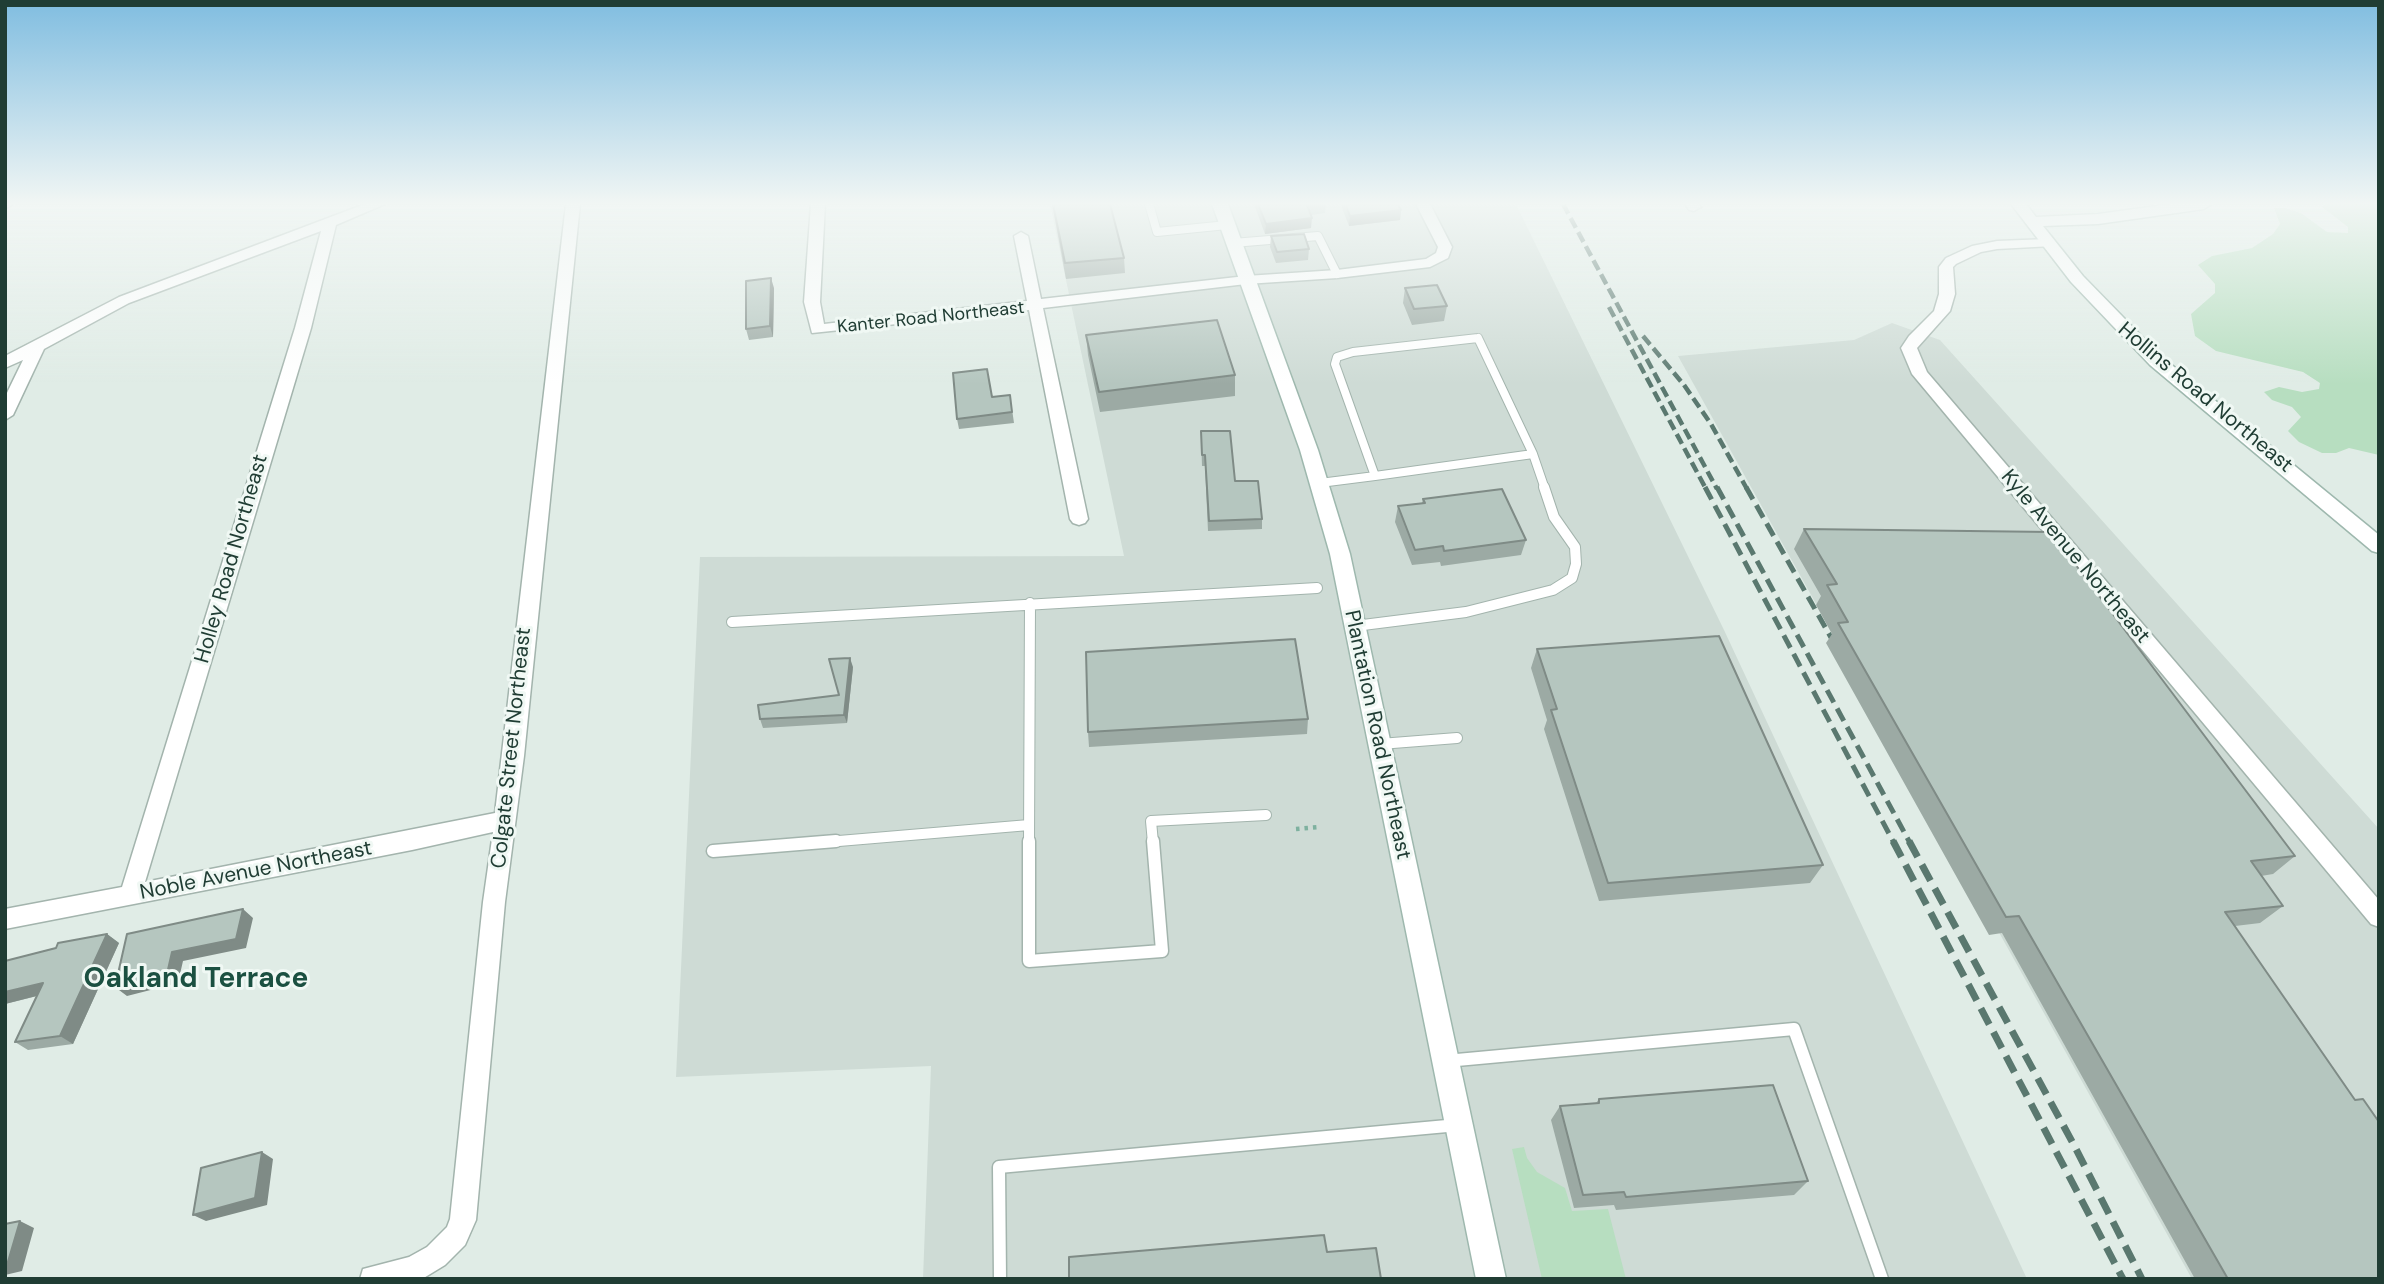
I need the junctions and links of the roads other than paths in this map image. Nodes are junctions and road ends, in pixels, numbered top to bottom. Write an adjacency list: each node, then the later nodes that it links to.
1 (219, 264): 14 (street)
2 (319, 264): 32 (street, Holley Road Northeast)
3 (566, 264): 29 (street, Colgate Street Northeast)
4 (815, 264): 13 (street, Kanter Road Northeast)
5 (1027, 264): 13 (street)
6 (1240, 264): 12 (street, Plantation Road Northeast)
7 (1332, 264): 11 (lane)
8 (1422, 264): 11 (street, Kanter Road Northeast)
9 (1949, 264): 33 (street, Kyle Avenue Northeast)
10 (2066, 264): 21 (street, Hollins Road Northeast)
11 (1337, 274): 12 (street, Kanter Road Northeast)
12 (1246, 280): 13 (street, Kanter Road Northeast); 19 (street, Plantation Road Northeast)
13 (1035, 306): 20 (street)
14 (39, 343): 15 (street); 16 (street)
15 (5, 363)
16 (5, 415)
17 (1533, 454): 18 (lane); 18 (lane); 25 (lane)
18 (1375, 476): 19 (lane)
19 (1320, 483): 25 (street, Plantation Road Northeast)
20 (1079, 519)
21 (2379, 546)
22 (1317, 588): 23 (lane)
23 (1030, 603): 24 (lane); 30 (lane)
24 (732, 622)
25 (1355, 626): 27 (street, Plantation Road Northeast)
26 (1457, 738): 27 (lane)
27 (1379, 744): 35 (street, Plantation Road Northeast)
28 (1266, 816): 30 (lane)
29 (506, 820): 32 (street, Noble Avenue Northeast); 37 (street, Colgate Street Northeast)
30 (1029, 825): 31 (lane)
31 (713, 851)
32 (130, 896): 34 (street, Noble Avenue Northeast)
33 (2379, 917)
34 (5, 919)
35 (1445, 1061): 36 (street, Plantation Road Northeast); 40 (lane)
36 (1459, 1125): 38 (lane); 39 (street, Plantation Road Northeast)
37 (373, 1279)
38 (1000, 1279)
39 (1491, 1279)
40 (1882, 1279)

